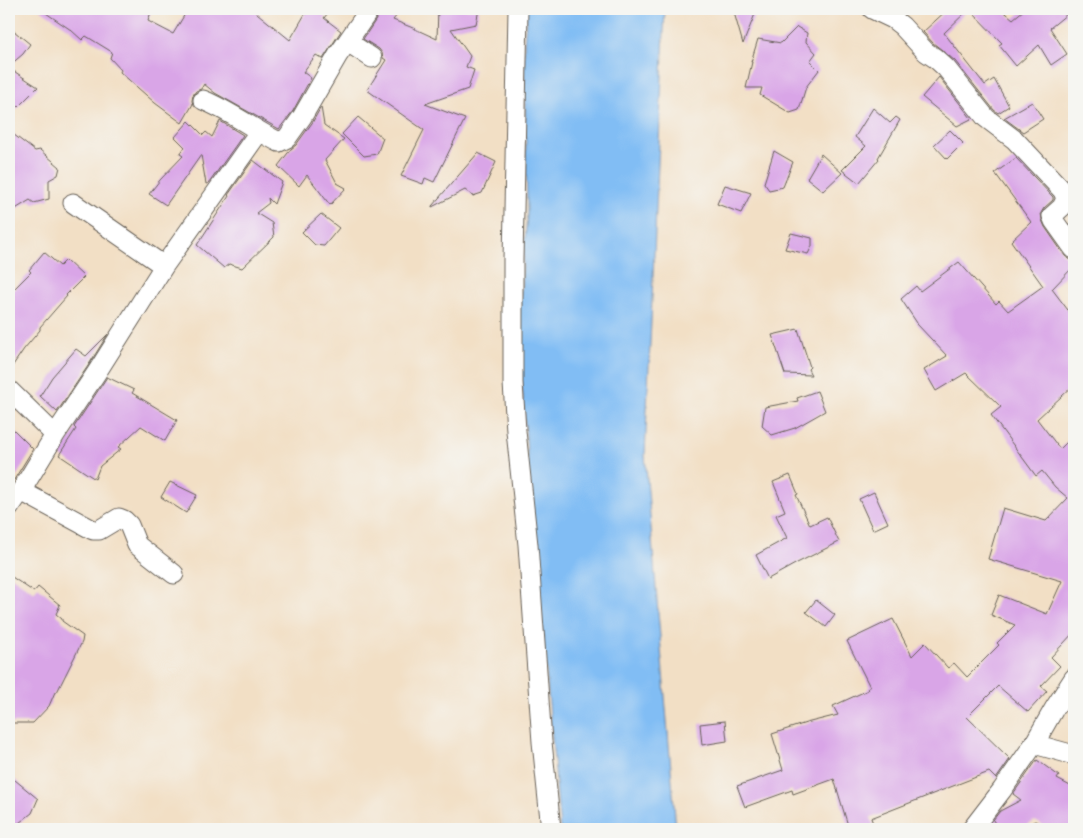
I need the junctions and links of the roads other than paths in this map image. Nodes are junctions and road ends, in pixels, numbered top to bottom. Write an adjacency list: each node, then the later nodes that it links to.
1 (370, 9): 4 (street)
2 (518, 9): 19 (street)
3 (872, 9): 9 (street)
4 (348, 42): 5 (street); 7 (street)
5 (372, 58)
6 (203, 100): 7 (street)
7 (259, 132): 10 (street)
8 (73, 203): 10 (street)
9 (1074, 248)
10 (164, 266): 12 (street)
11 (9, 390): 12 (street)
12 (55, 434): 13 (street)
13 (21, 491): 14 (street); 15 (street)
14 (9, 508)
15 (174, 574)
16 (1074, 678): 17 (street)
17 (1034, 744): 18 (street); 20 (street)
18 (1074, 755)
19 (551, 829)
20 (972, 829)

